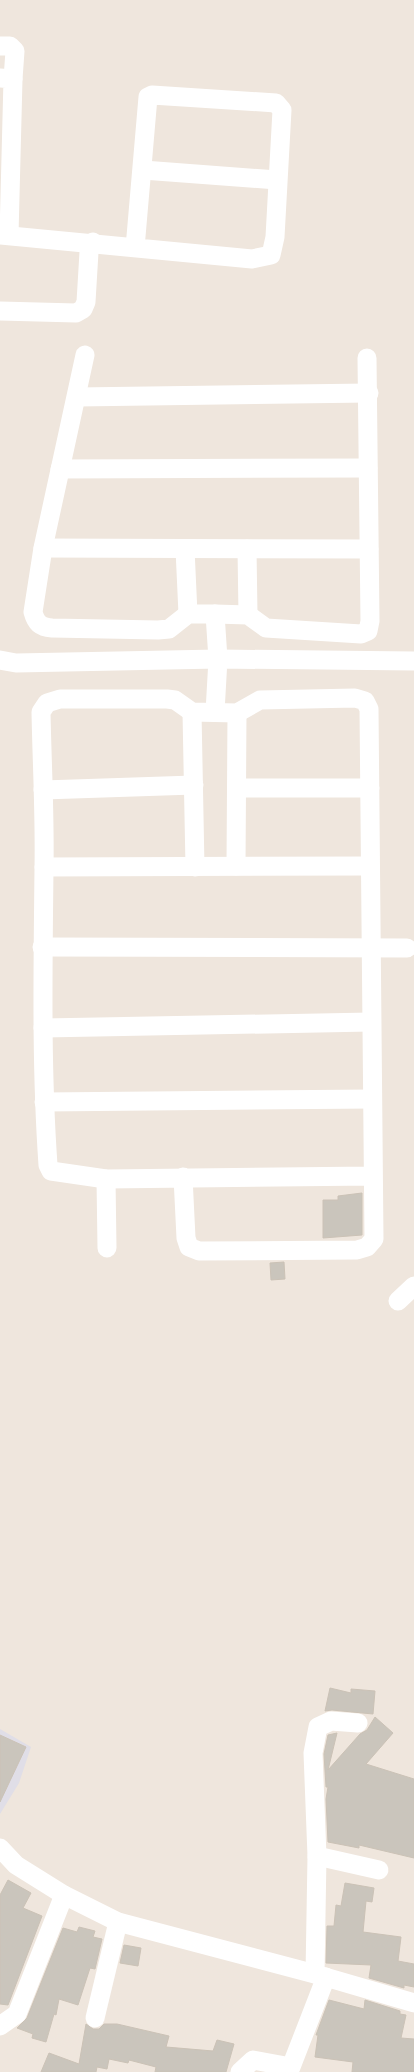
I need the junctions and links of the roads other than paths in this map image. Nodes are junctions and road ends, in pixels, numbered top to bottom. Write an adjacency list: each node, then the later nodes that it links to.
1 (0, 46): 2 (street)
2 (7, 79): 3 (street)
3 (5, 156): 6 (street)
4 (143, 170): 5 (street); 5 (street); 8 (street)
5 (277, 180): 8 (street)
6 (4, 235): 7 (street)
7 (93, 242): 8 (street); 9 (street)
8 (135, 248)
9 (0, 311)
10 (85, 355): 13 (street)
11 (367, 358): 12 (street)
12 (369, 392): 13 (street); 14 (street)
13 (78, 396): 15 (street)
14 (368, 468): 15 (street); 19 (street)
15 (60, 469): 16 (street)
16 (43, 548): 17 (street); 20 (street)
17 (185, 549): 18 (street); 20 (street)
18 (247, 549): 19 (street); 22 (street)
19 (369, 549): 22 (street)
20 (188, 614): 21 (street)
21 (215, 614): 22 (street); 23 (street)
22 (248, 615)
23 (218, 659): 24 (street); 25 (street); 27 (street)
24 (0, 660)
25 (414, 662)
26 (192, 712): 27 (street); 29 (street); 32 (street)
27 (215, 712): 28 (street)
28 (237, 712): 30 (street); 31 (street)
29 (194, 785): 32 (street); 33 (street)
30 (237, 788): 31 (street); 34 (street)
31 (370, 788): 35 (street)
32 (43, 790): 36 (street)
33 (195, 866): 34 (street); 36 (street)
34 (236, 866): 35 (street)
35 (370, 866): 38 (street)
36 (44, 868): 37 (street)
37 (42, 947): 38 (street); 41 (street)
38 (371, 947): 39 (street); 40 (street)
39 (407, 948)
40 (371, 1022): 41 (street); 42 (street)
41 (42, 1028): 43 (street)
42 (372, 1100): 43 (street); 44 (street)
43 (44, 1102): 46 (street)
44 (372, 1176): 45 (street); 45 (street)
45 (183, 1177): 46 (street)
46 (106, 1179): 47 (street)
47 (107, 1248)
48 (414, 1286): 49 (street)
49 (398, 1301)
50 (358, 1723): 52 (street)
51 (0, 1848): 54 (street)
52 (317, 1856): 53 (street); 56 (street)
53 (379, 1870)
54 (64, 1894): 55 (street); 59 (street)
55 (118, 1922): 56 (street); 58 (street)
56 (320, 1975): 57 (street); 60 (street)
57 (414, 2003)
58 (95, 2018)
59 (0, 2026)
60 (240, 2072)

